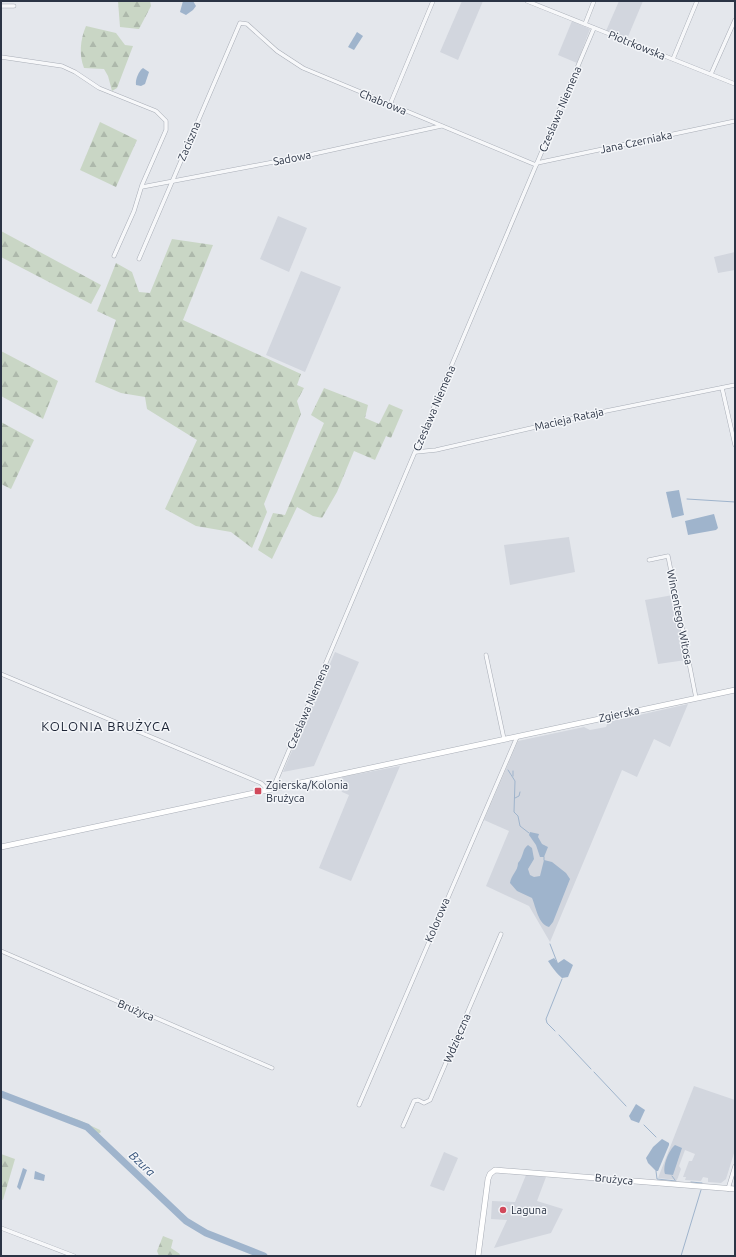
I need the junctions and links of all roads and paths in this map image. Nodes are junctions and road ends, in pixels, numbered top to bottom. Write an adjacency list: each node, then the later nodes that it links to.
1 (433, 1): 15 (street)
2 (527, 1): 9 (street, Piotrkowska)
3 (594, 1): 9 (street)
4 (697, 1): 12 (street)
5 (1, 6): 6 (street)
6 (14, 6)
7 (735, 20): 13 (street)
8 (240, 23): 15 (street, Chabrowa); 19 (street, Zaciszna)
9 (585, 24): 10 (street, Piotrkowska)
10 (594, 28): 12 (street, Piotrkowska); 18 (street, Czesława Niemena)
11 (1, 57): 20 (street)
12 (673, 59): 13 (street, Piotrkowska)
13 (711, 74): 14 (street, Piotrkowska)
14 (735, 84)
15 (392, 105): 17 (street, Chabrowa)
16 (735, 120): 18 (street, Jana Czerniaka)
17 (441, 126): 18 (street, Chabrowa); 19 (street, Sadowa)
18 (536, 164): 26 (street, Czesława Niemena)
19 (171, 182): 20 (street, Sadowa); 22 (street, Zaciszna)
20 (142, 187): 21 (street)
21 (114, 256)
22 (139, 259)
23 (735, 385): 24 (street, Macieja Rataja)
24 (722, 388): 25 (street); 26 (street, Macieja Rataja)
25 (735, 445)
26 (416, 452): 34 (street, Czesława Niemena)
27 (649, 560): 31 (street, Wincentego Witosa)
28 (486, 655): 33 (street)
29 (1, 674): 35 (street)
30 (735, 690): 31 (main road, Zgierska)
31 (696, 698): 32 (main road, Zgierska)
32 (517, 736): 33 (main road, Zgierska); 40 (street, Kolorowa)
33 (504, 739): 34 (main road, Zgierska)
34 (273, 788): 35 (main road, Zgierska)
35 (267, 790): 36 (main road, Zgierska)
36 (1, 847)
37 (501, 934): 41 (street, Wdzięczna)
38 (1, 951): 39 (street, Brużyca)
39 (272, 1068)
40 (359, 1105)
41 (403, 1126)
42 (735, 1166): 43 (street)
43 (728, 1189): 44 (main road, Brużyca); 47 (main road, Brużyca)
44 (735, 1189)
45 (1, 1228): 46 (street)
46 (74, 1256)
47 (478, 1256)

